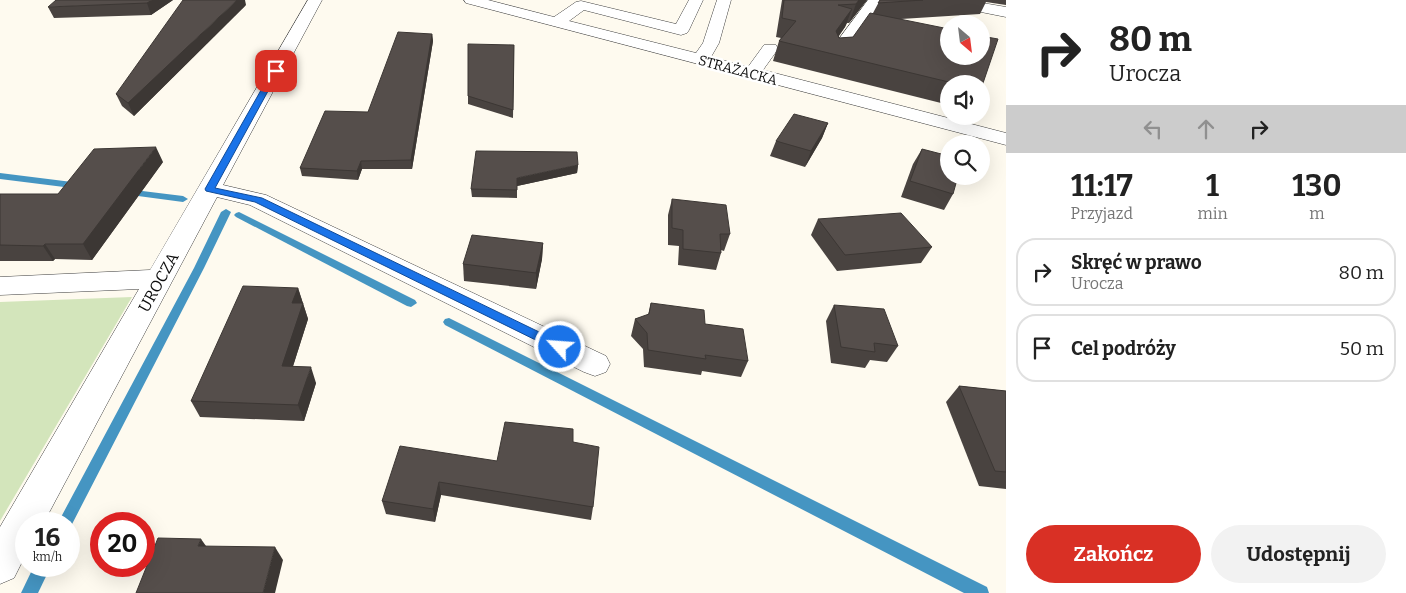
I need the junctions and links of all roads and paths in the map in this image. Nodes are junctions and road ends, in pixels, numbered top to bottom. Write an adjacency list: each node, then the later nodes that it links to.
1 (315, 0): 14 (street, UROCZA)
2 (471, 0): 8 (street, STRAŻACKA)
3 (696, 0): 8 (street)
4 (724, 0): 11 (street)
5 (876, 0): 10 (street)
6 (941, 0): 7 (street)
7 (1006, 12)
8 (557, 22): 11 (street, STRAŻACKA)
9 (770, 49): 12 (street)
10 (838, 50)
11 (701, 60): 12 (street, STRAŻACKA)
12 (752, 73): 13 (street, STRAŻACKA)
13 (1006, 140)
14 (210, 189): 15 (street, UROCZA); 17 (street)
15 (159, 279): 16 (street); 18 (street, UROCZA)
16 (0, 286)
17 (595, 364)
18 (0, 564)

